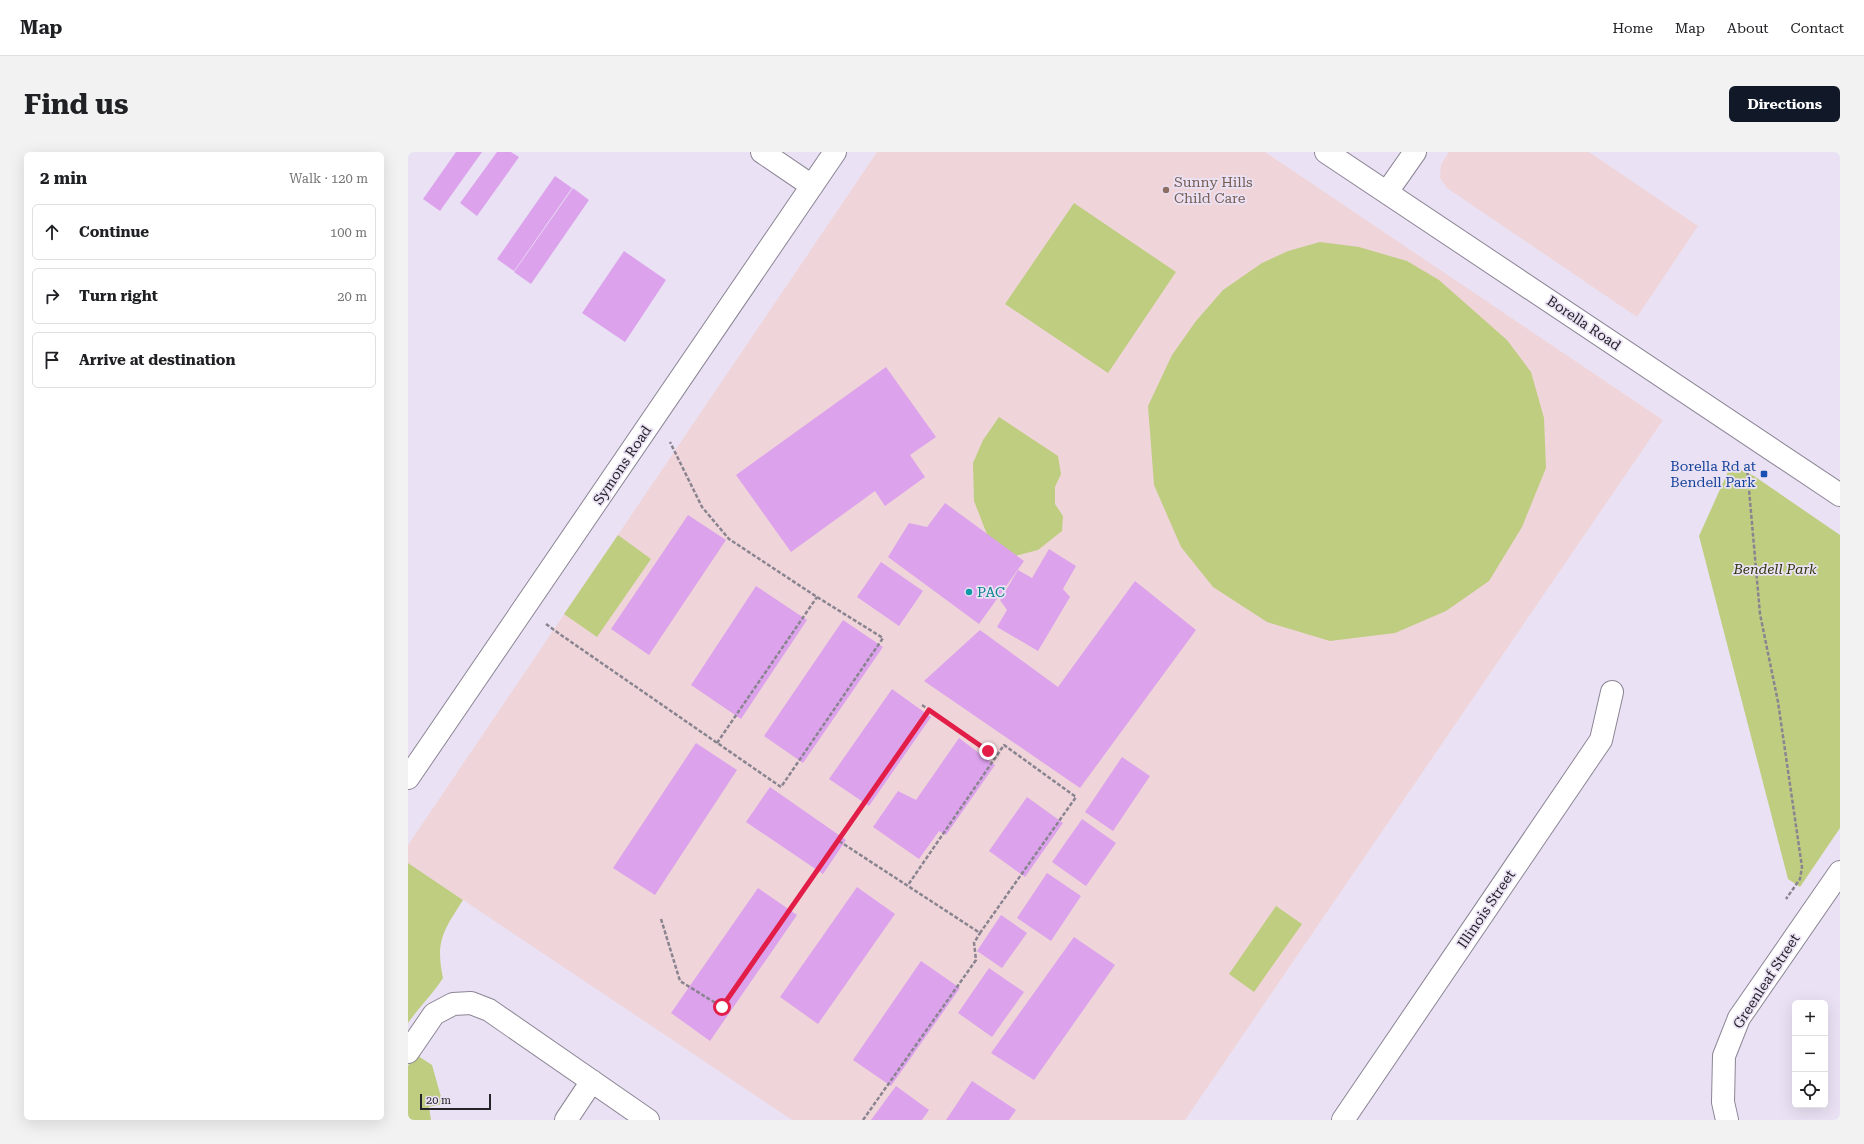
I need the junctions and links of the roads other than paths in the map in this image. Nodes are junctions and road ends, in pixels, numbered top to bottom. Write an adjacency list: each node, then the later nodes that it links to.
1 (762, 152): 5 (street)
2 (835, 152): 5 (street, Symons Road)
3 (1326, 152): 6 (street, Borella Road)
4 (1415, 152): 6 (street)
5 (812, 186): 9 (street, Symons Road)
6 (1387, 192): 7 (street, Borella Road)
7 (1840, 495)
8 (1612, 692): 16 (street, Illinois Street)
9 (408, 778)
10 (1840, 872): 13 (street, Greenleaf Street)
11 (408, 1052): 12 (street)
12 (592, 1081): 14 (street); 15 (street)
13 (1725, 1111)
14 (566, 1120)
15 (648, 1120)
16 (1343, 1120)

